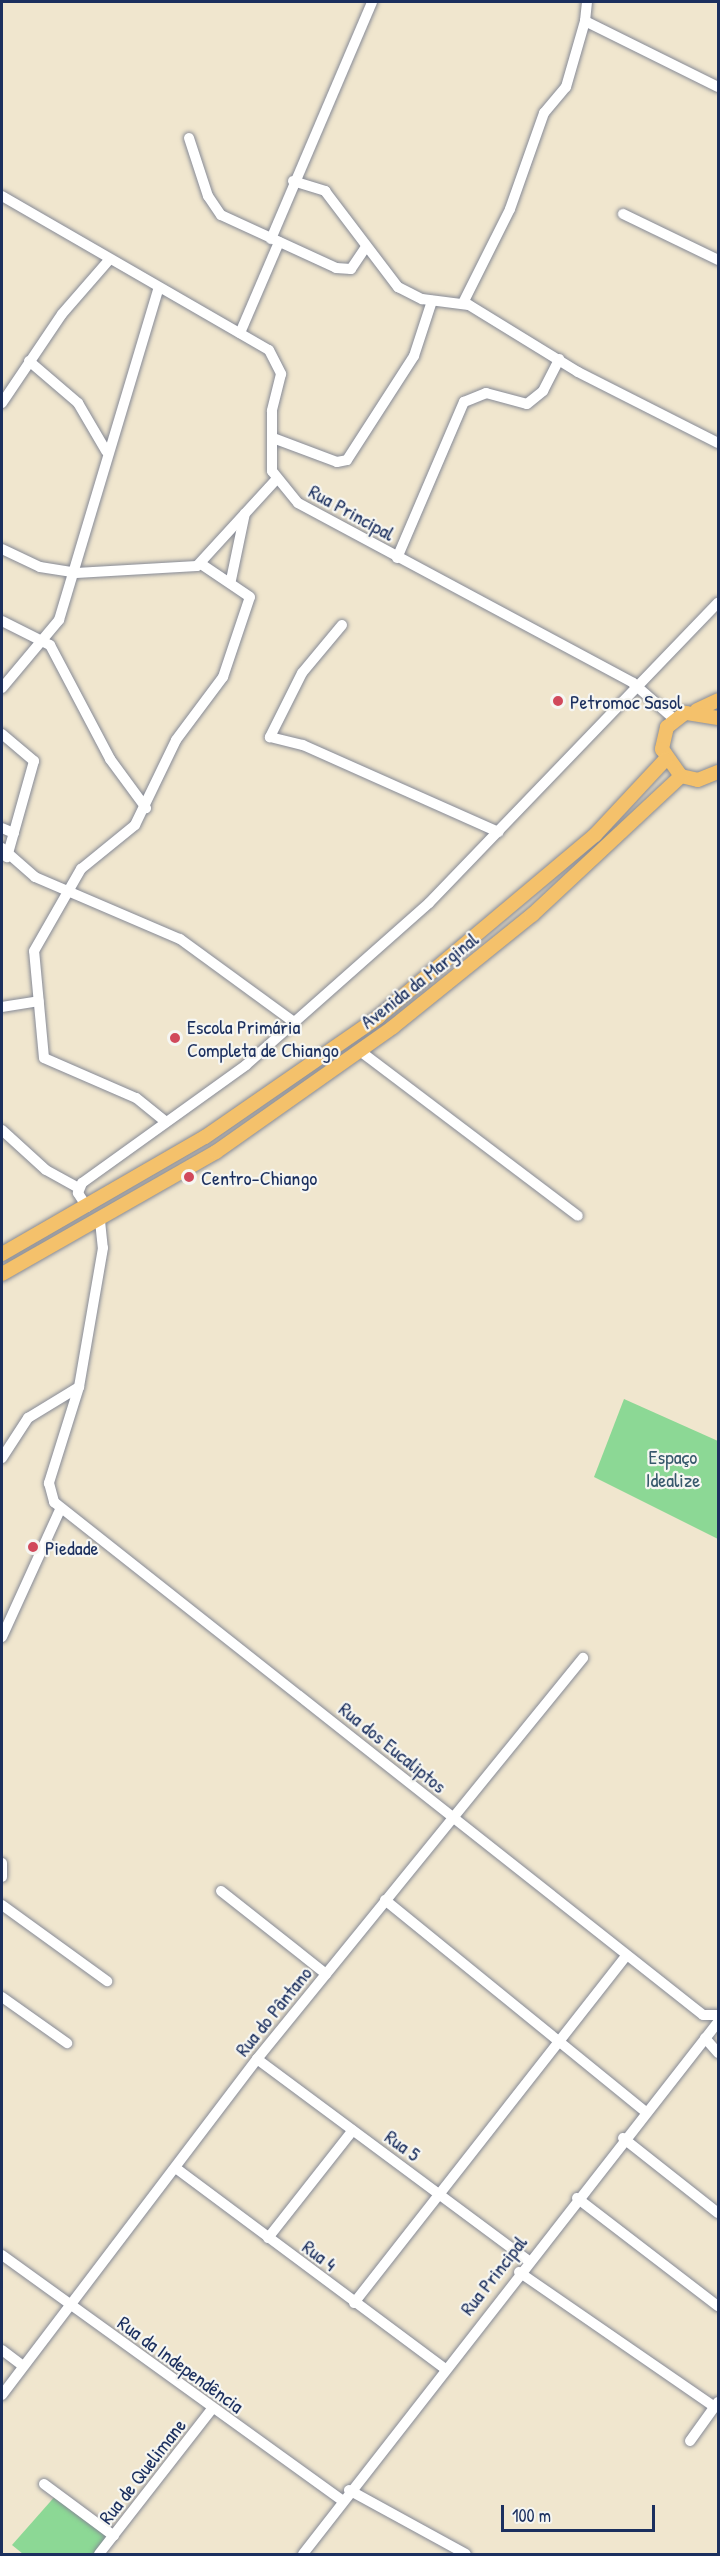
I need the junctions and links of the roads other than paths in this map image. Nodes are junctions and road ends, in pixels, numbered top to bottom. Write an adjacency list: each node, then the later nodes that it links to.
1 (372, 2): 6 (street)
2 (587, 2): 3 (street)
3 (585, 21): 4 (street); 15 (street)
4 (718, 87)
5 (189, 138): 9 (street)
6 (293, 181): 9 (street); 10 (street)
7 (2, 195): 12 (street)
8 (623, 214): 11 (street)
9 (275, 241): 10 (street); 16 (street)
10 (365, 248): 14 (street)
11 (718, 260)
12 (109, 261): 13 (street); 18 (street)
13 (158, 289): 16 (street); 22 (street)
14 (432, 301): 15 (street); 20 (street)
15 (463, 303): 17 (street)
16 (240, 333): 20 (street)
17 (559, 359): 21 (street); 26 (street)
18 (28, 361): 19 (street); 22 (street)
19 (2, 403)
20 (273, 438): 23 (street)
21 (718, 443)
22 (106, 451): 28 (street)
23 (275, 481): 24 (street); 26 (street, Rua Principal)
24 (245, 513): 27 (street); 29 (street)
25 (2, 549): 28 (street)
26 (397, 558): 35 (street, Rua Principal)
27 (201, 564): 28 (street); 29 (street)
28 (76, 573): 33 (street)
29 (231, 580): 44 (street)
30 (718, 603): 35 (street)
31 (2, 621): 33 (street)
32 (342, 625): 46 (street)
33 (47, 641): 34 (street); 44 (street)
34 (2, 688)
35 (641, 688): 38 (street, Rua Principal); 46 (street)
36 (718, 700): 37 (main road)
37 (697, 710): 38 (main road); 39 (main road)
38 (674, 718): 41 (main road)
39 (718, 718)
40 (2, 735): 47 (street)
41 (665, 760): 43 (main road); 57 (main road, Avenida da Marginal)
42 (718, 772): 43 (main road)
43 (681, 776): 53 (main road, Avenida da Marginal)
44 (146, 808): 49 (street)
45 (2, 828): 47 (street)
46 (498, 832): 52 (street)
47 (14, 833): 48 (street)
48 (4, 853): 49 (street)
49 (67, 893): 50 (street); 52 (street)
50 (39, 1001): 51 (street); 54 (street)
51 (2, 1007)
52 (295, 1023): 54 (street)
53 (360, 1051): 58 (street); 59 (main road, Avenida da Marginal)
54 (166, 1122): 56 (street)
55 (2, 1130): 56 (street)
56 (78, 1188): 57 (street)
57 (87, 1207): 60 (main road, Avenida da Marginal)
58 (578, 1216)
59 (100, 1221): 61 (main road, Avenida da Marginal); 62 (street)
60 (2, 1254)
61 (2, 1274)
62 (79, 1387): 63 (street); 64 (street)
63 (2, 1458)
64 (60, 1510): 65 (street); 67 (street, Rua dos Eucaliptos)
65 (2, 1636)
66 (582, 1658): 67 (street, Rua do Pântano)
67 (452, 1818): 69 (street, Rua do Pântano); 71 (street, Rua dos Eucaliptos)
68 (221, 1891): 72 (street)
69 (386, 1900): 72 (street, Rua do Pântano); 80 (street)
70 (2, 1905): 73 (street)
71 (627, 1955): 75 (street, Rua dos Eucaliptos); 80 (street)
72 (326, 1974): 82 (street, Rua do Pântano)
73 (107, 1981)
74 (2, 1997): 79 (street)
75 (703, 2015): 76 (street); 78 (street)
76 (718, 2015)
77 (718, 2022): 78 (street, Rua Principal)
78 (707, 2035): 81 (street); 83 (street, Rua Principal)
79 (67, 2043)
80 (559, 2043): 83 (street); 87 (street)
81 (718, 2053)
82 (257, 2059): 84 (street, Rua 5); 86 (street, Rua do Pântano)
83 (645, 2111): 85 (street, Rua Principal)
84 (353, 2130): 87 (street, Rua 5); 90 (street)
85 (623, 2138): 88 (street, Rua Principal); 89 (street)
86 (177, 2169): 90 (street, Rua 4); 96 (street, Rua do Pântano)
87 (442, 2196): 92 (street, Rua 5); 94 (street)
88 (576, 2198): 92 (street, Rua Principal); 95 (street)
89 (718, 2213)
90 (268, 2238): 94 (street, Rua 4)
91 (2, 2255): 96 (street, Rua da Independência)
92 (528, 2260): 93 (street, Rua Principal)
93 (519, 2272): 99 (street, Rua Principal); 101 (street)
94 (354, 2303): 99 (street, Rua 4)
95 (718, 2306)
96 (71, 2307): 98 (street, Rua do Pântano); 102 (street, Rua da Independência)
97 (2, 2350): 98 (street)
98 (23, 2366): 100 (street, Rua do Pântano)
99 (444, 2368): 105 (street, Rua Principal)
100 (2, 2395)
101 (717, 2404): 103 (street)
102 (213, 2409): 106 (street, Rua da Independência); 107 (street, Rua de Quelimane)
103 (690, 2441)
104 (44, 2484): 107 (street)
105 (349, 2490): 106 (street, Rua Principal); 110 (street)
106 (342, 2500): 109 (street, Rua Principal)
107 (114, 2536): 108 (street, Rua de Quelimane)
108 (99, 2554)
109 (303, 2554)
110 (466, 2554)

